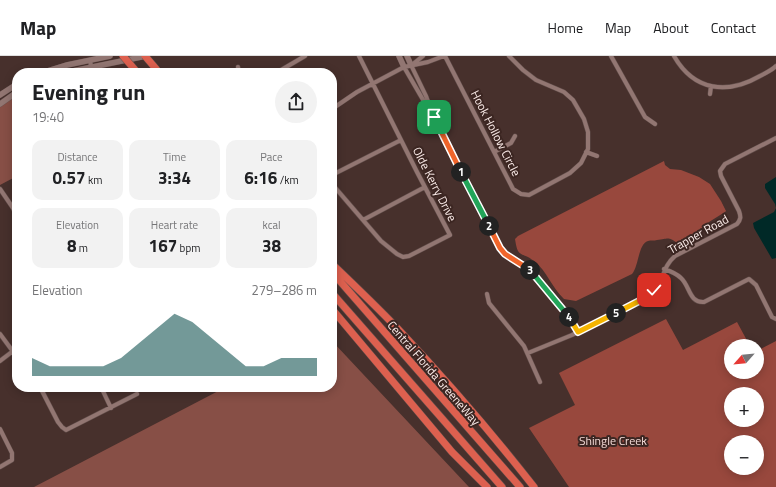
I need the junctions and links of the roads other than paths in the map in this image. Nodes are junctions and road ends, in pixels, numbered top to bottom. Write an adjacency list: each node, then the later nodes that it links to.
1 (110, 56): 13 (street)
2 (123, 56): 20 (highway, bridge)
3 (145, 56): 19 (street); 21 (highway, bridge)
4 (305, 56): 22 (street)
5 (359, 56): 23 (street, Olde Kerry Drive)
6 (398, 56): 16 (street)
7 (407, 56): 14 (street)
8 (423, 56): 14 (street)
9 (444, 56): 14 (street); 36 (street, Hook Hollow Circle)
10 (509, 56): 37 (street, Hook Hollow Circle)
11 (611, 56): 32 (street)
12 (674, 56): 24 (street)
13 (90, 60): 17 (street); 18 (street)
14 (411, 65): 16 (street); 31 (street)
15 (776, 66): 24 (street)
16 (404, 67): 23 (street); 31 (street)
17 (57, 68)
18 (91, 68)
19 (99, 68)
20 (134, 68)
21 (155, 68)
22 (285, 68)
23 (373, 84): 30 (street); 35 (street, Olde Kerry Drive)
24 (711, 86): 26 (street)
25 (12, 87): 27 (street)
26 (710, 94)
27 (0, 95)
28 (12, 96): 29 (street)
29 (0, 104)
30 (337, 106)
31 (434, 117): 52 (street)
32 (655, 124)
33 (515, 136): 36 (street)
34 (776, 138): 46 (street, Trapper Road)
35 (401, 140): 39 (street); 40 (street, Olde Kerry Drive)
36 (494, 152): 37 (street, Hook Hollow Circle)
37 (586, 152): 38 (street)
38 (597, 156)
39 (337, 172)
40 (425, 187): 44 (street); 44 (street, Olde Kerry Drive)
41 (0, 189): 43 (street)
42 (337, 190): 44 (street)
43 (12, 207)
44 (362, 220)
45 (337, 269): 67 (highway)
46 (664, 269): 51 (street); 52 (street, Trapper Road)
47 (337, 278): 66 (highway, Central Florida GreeneWay)
48 (487, 294): 55 (street)
49 (337, 299): 65 (highway, Central Florida GreeneWay)
50 (337, 315): 64 (highway)
51 (776, 319)
52 (578, 332): 55 (street, Trapper Road)
53 (0, 334): 54 (street)
54 (12, 352): 56 (street)
55 (528, 354): 57 (street)
56 (0, 361)
57 (540, 382)
58 (43, 392): 61 (street)
59 (103, 392): 61 (street)
60 (137, 394): 61 (street)
61 (111, 408)
62 (0, 429): 63 (street)
63 (0, 467)
64 (487, 487)
65 (502, 487)
66 (520, 487)
67 (534, 487)

